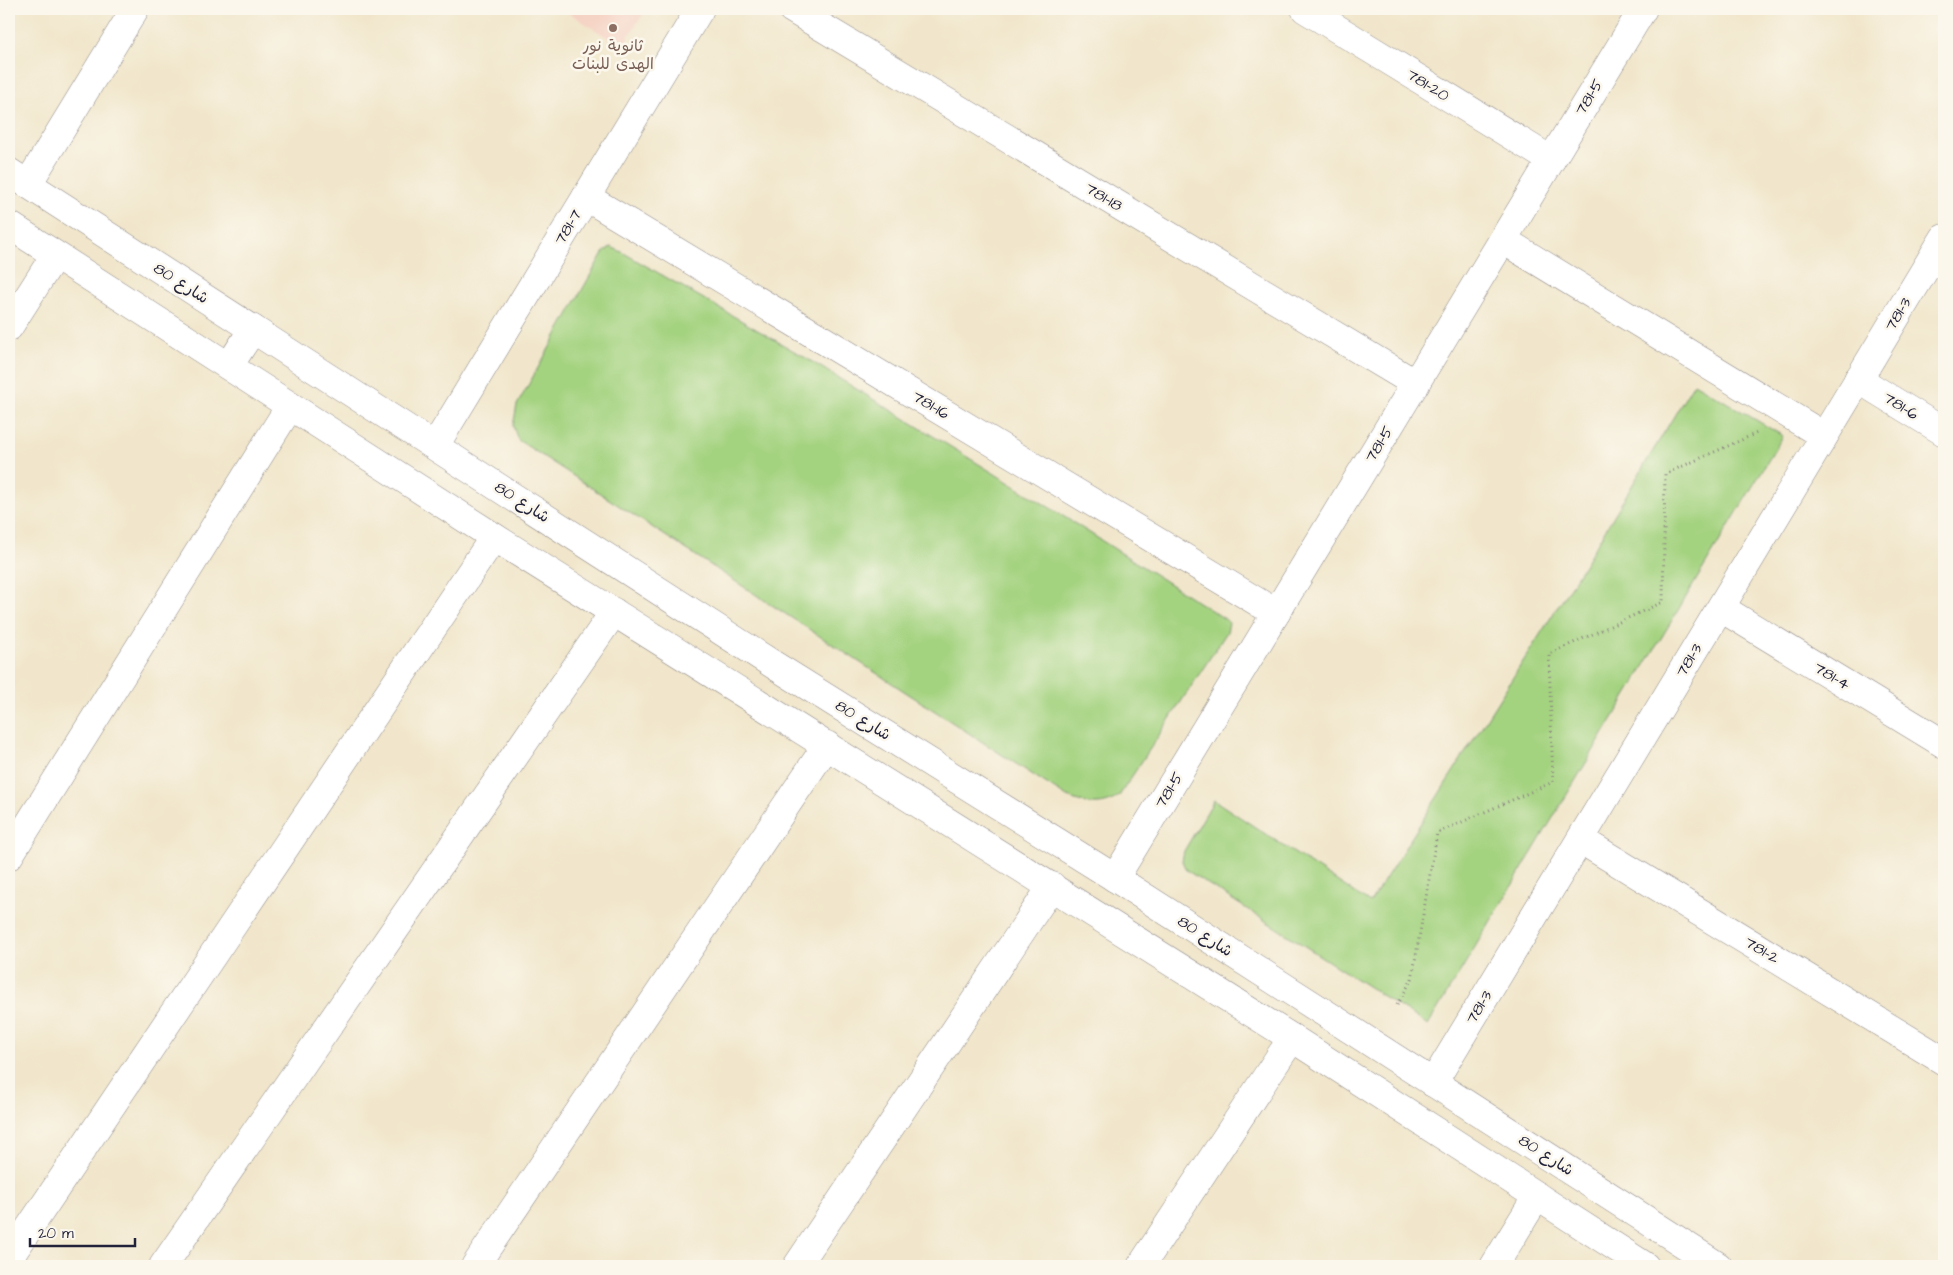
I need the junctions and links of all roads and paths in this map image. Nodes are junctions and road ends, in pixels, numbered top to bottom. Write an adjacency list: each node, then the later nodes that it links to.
1 (135, 9): 7 (street)
2 (700, 9): 8 (street, 781-7)
3 (792, 9): 17 (street, 781-18)
4 (1304, 9): 6 (street, 781-20)
5 (1643, 9): 6 (street, 781-5)
6 (1551, 160): 11 (street, 781-5)
7 (18, 178): 14 (street, شارع 80)
8 (586, 197): 22 (street, 781-7); 26 (street, 781-16)
9 (9, 225): 12 (street)
10 (1944, 238): 16 (street, 781-3)
11 (1503, 240): 17 (street, 781-5); 21 (street)
12 (54, 255): 13 (street); 15 (street)
13 (9, 327)
14 (253, 329): 15 (street); 22 (street, شارع 80)
15 (229, 366): 18 (street)
16 (1858, 379): 20 (street, 781-6); 21 (street, 781-3)
17 (1416, 384): 26 (street, 781-5)
18 (290, 406): 23 (street); 30 (street)
19 (1760, 432): 33 (path)
20 (1944, 432)
21 (1824, 436): 24 (street, 781-3)
22 (435, 446): 31 (street, شارع 80)
23 (494, 538): 25 (street); 38 (street)
24 (1721, 608): 27 (street, 781-4); 29 (street, 781-3)
25 (614, 612): 28 (street); 39 (street)
26 (1276, 613): 31 (street, 781-5)
27 (1944, 744)
28 (827, 745): 32 (street); 40 (street)
29 (1581, 840): 35 (street, 781-2); 36 (street, 781-3)
30 (9, 856)
31 (1115, 878): 36 (street, شارع 80)
32 (1052, 886): 34 (street); 41 (street)
33 (1397, 1005)
34 (1292, 1038): 37 (street); 42 (street)
35 (1944, 1061)
36 (1433, 1083): 45 (street, شارع 80)
37 (1536, 1196): 43 (street); 44 (street)
38 (9, 1258)
39 (163, 1266)
40 (476, 1266)
41 (796, 1266)
42 (1141, 1266)
43 (1494, 1266)
44 (1645, 1266)
45 (1718, 1266)

